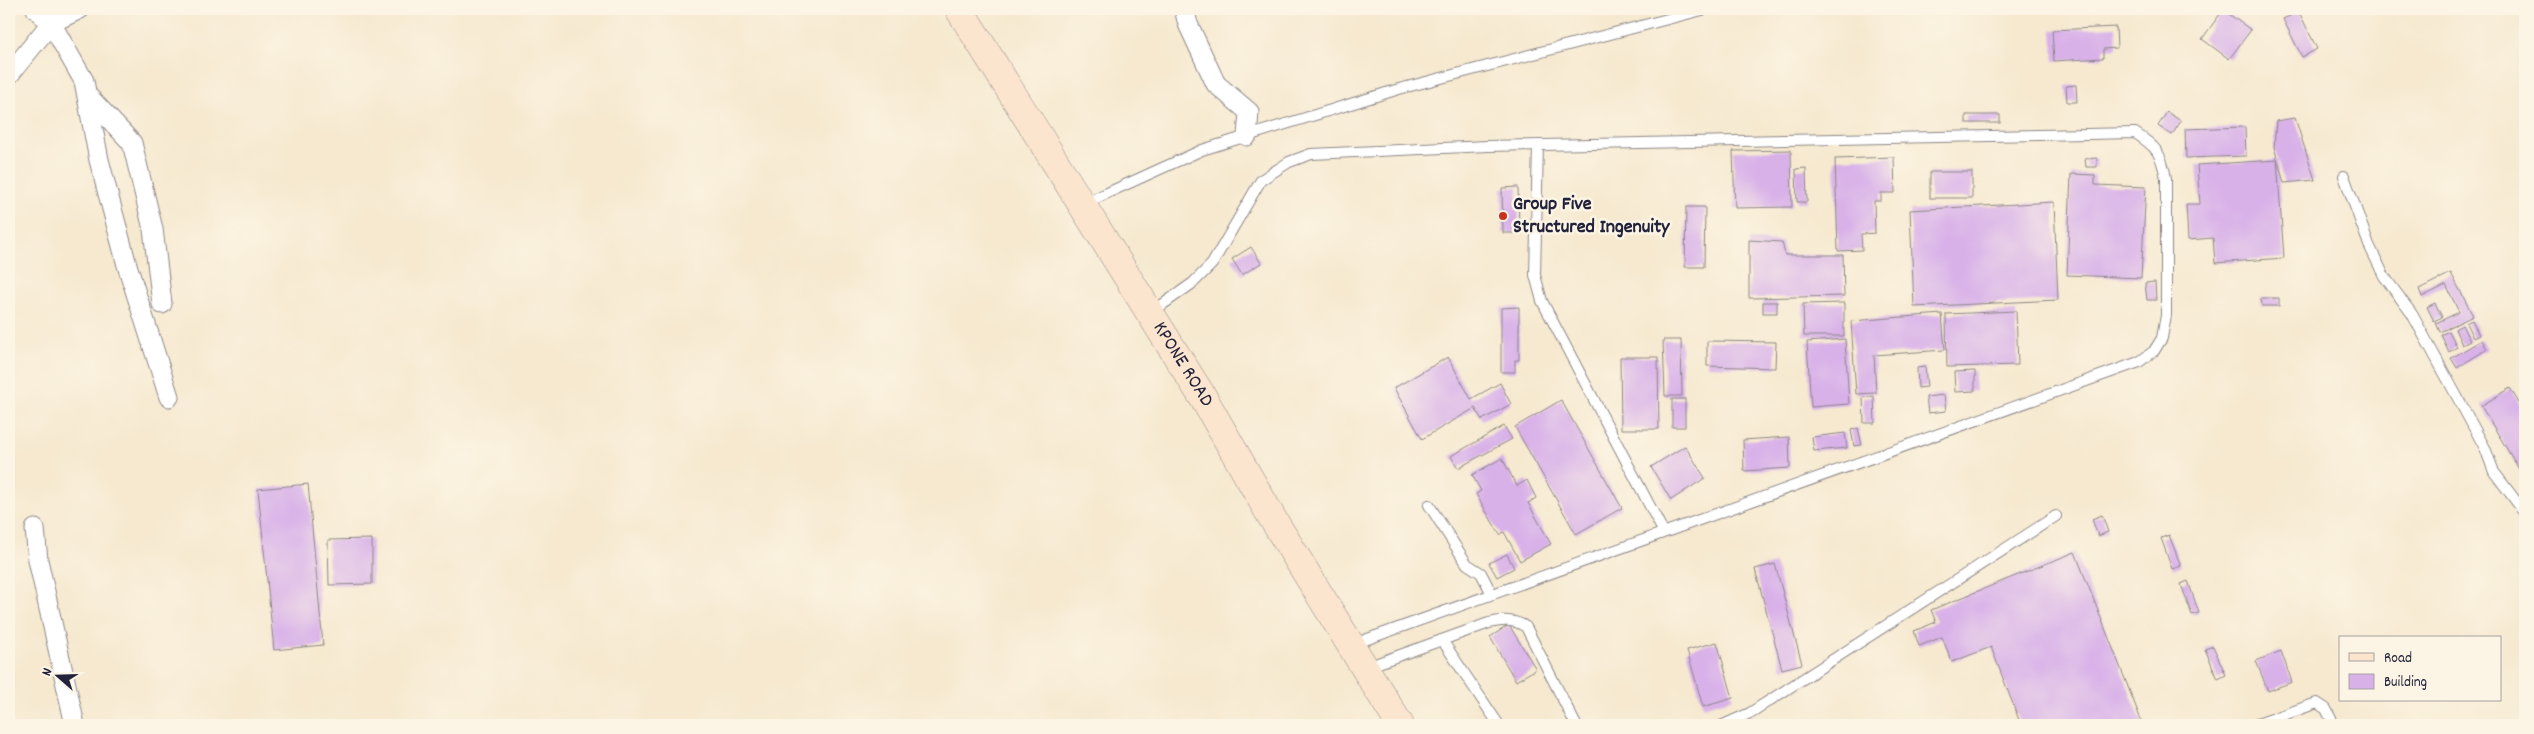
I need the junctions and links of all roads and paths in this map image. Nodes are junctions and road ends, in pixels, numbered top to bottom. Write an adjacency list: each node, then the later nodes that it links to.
1 (36, 9): 6 (street)
2 (80, 9): 6 (street)
3 (959, 9): 12 (main road, KPONE ROAD)
4 (1184, 9): 9 (street)
5 (1706, 9): 9 (lane)
6 (51, 23): 7 (street); 8 (street)
7 (9, 75)
8 (87, 95): 13 (street); 15 (street)
9 (1247, 136): 12 (lane)
10 (1538, 145): 14 (lane); 20 (lane); 20 (lane)
11 (2344, 176): 17 (lane)
12 (1083, 204): 14 (main road, KPONE ROAD)
13 (162, 304)
14 (1151, 313): 23 (main road, KPONE ROAD)
15 (169, 397)
16 (1429, 505): 21 (lane)
17 (2525, 513)
18 (2056, 516): 25 (lane)
19 (35, 529): 26 (street)
20 (1664, 531): 21 (lane)
21 (1492, 594): 23 (lane)
22 (1442, 640): 24 (lane); 28 (lane); 29 (lane)
23 (1350, 645): 24 (main road, KPONE ROAD)
24 (1365, 668): 27 (main road, KPONE ROAD)
25 (1750, 713): 30 (lane); 31 (lane)
26 (75, 725)
27 (1400, 725)
28 (1499, 725)
29 (1576, 725)
30 (1722, 725)
31 (1750, 725)
32 (2255, 725): 33 (lane)
33 (2334, 725)

